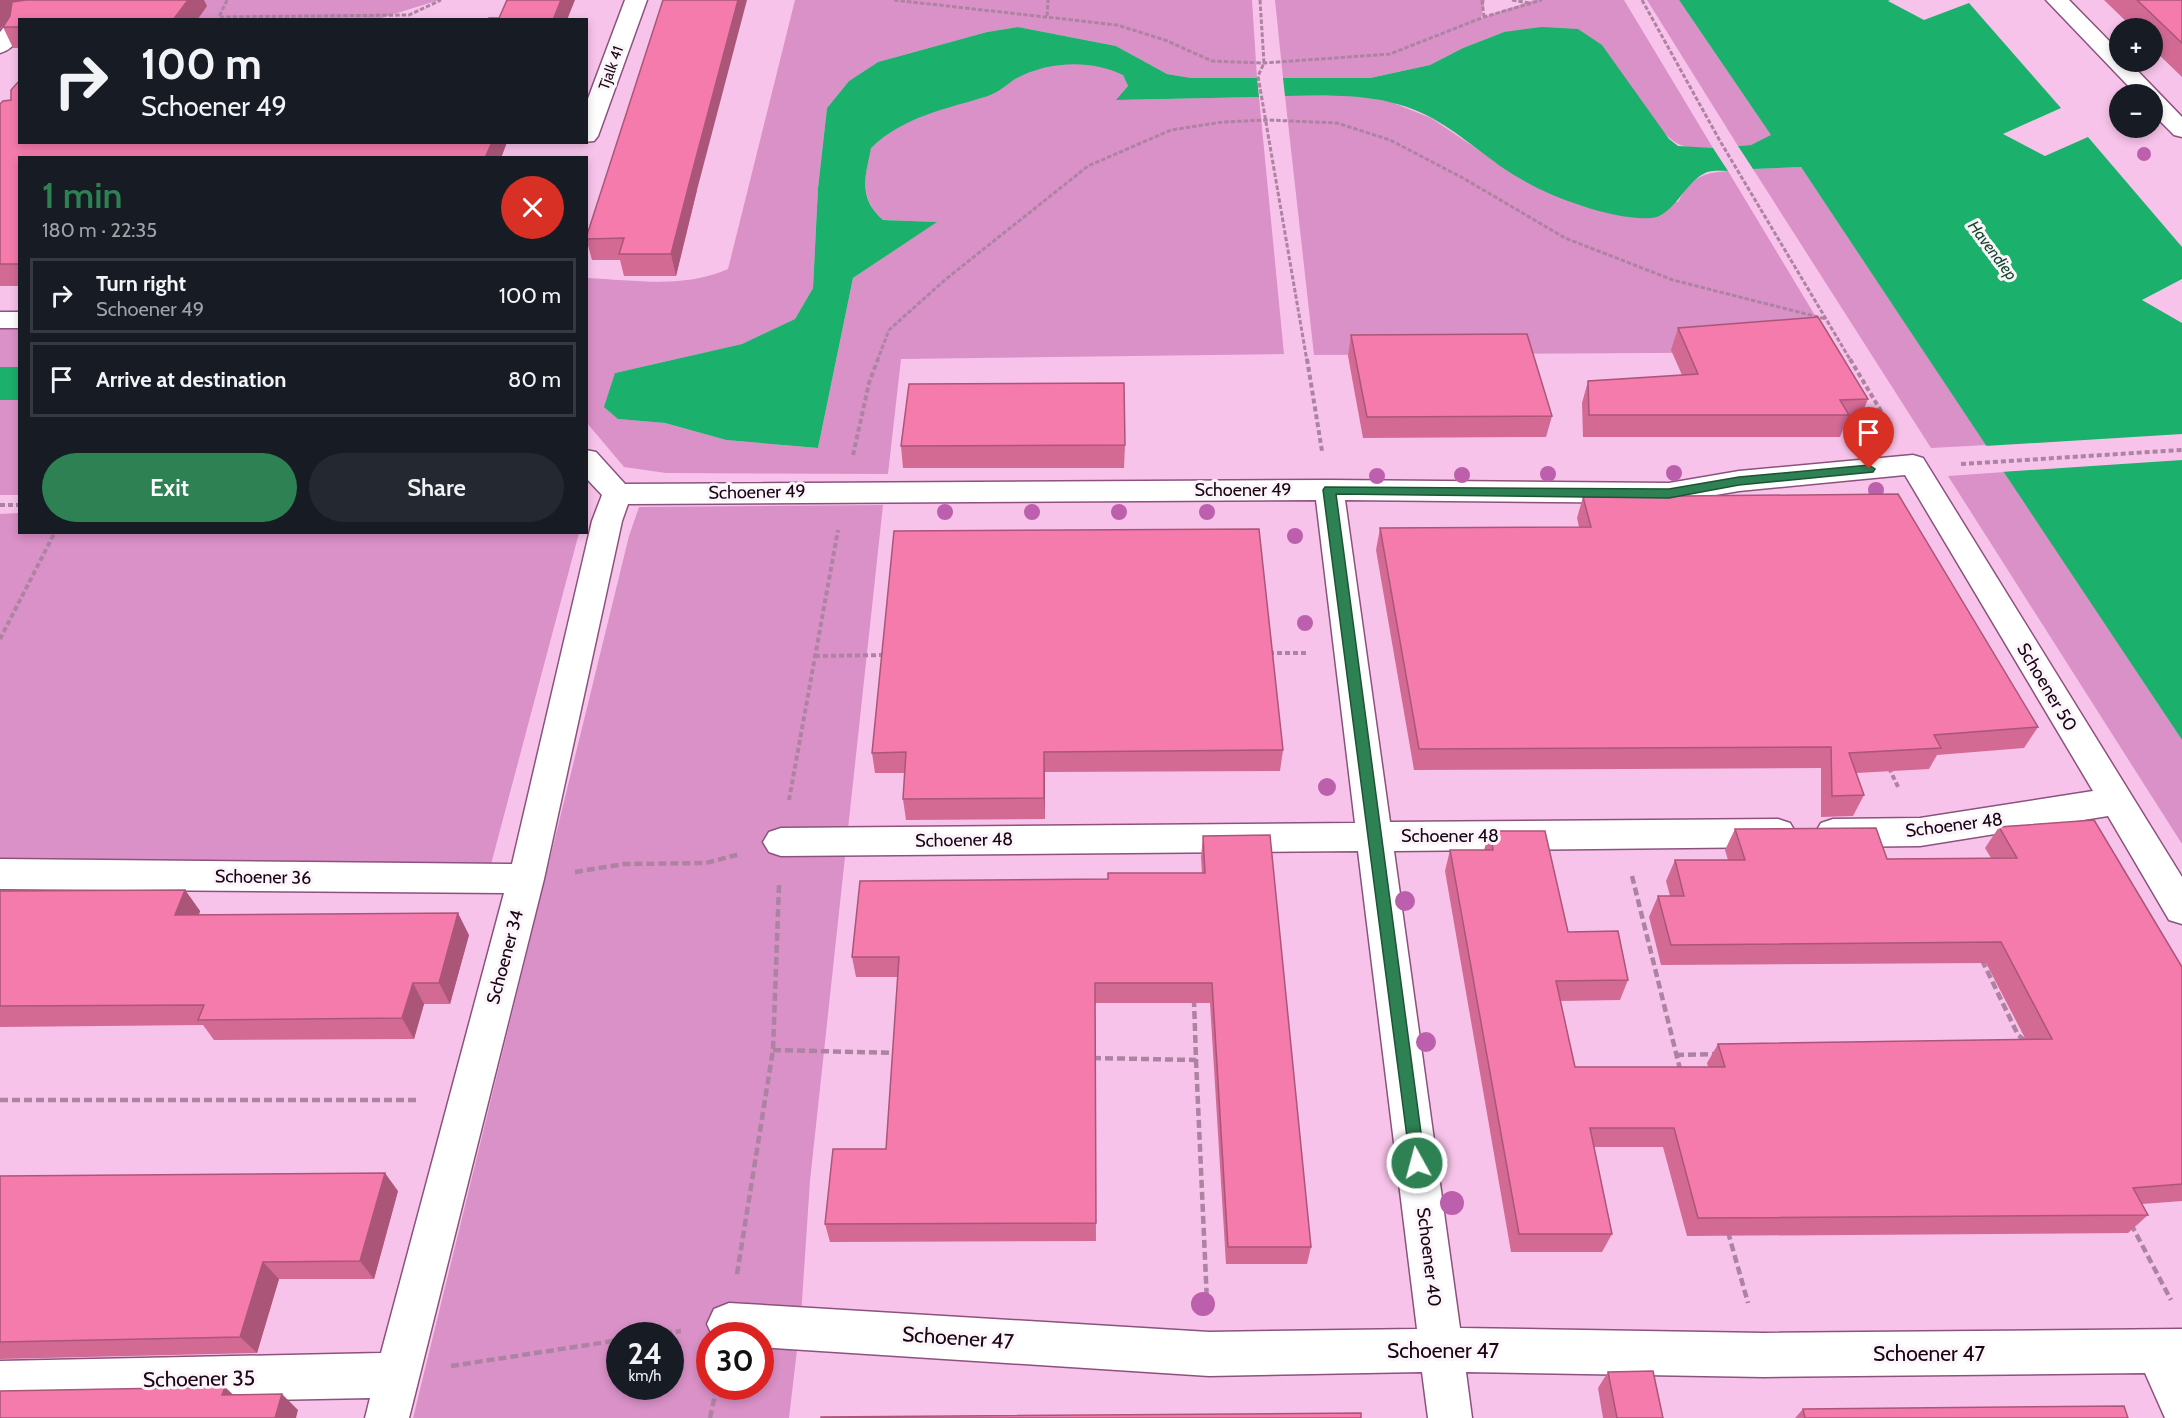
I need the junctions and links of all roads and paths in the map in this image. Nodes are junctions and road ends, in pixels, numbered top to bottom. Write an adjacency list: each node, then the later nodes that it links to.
1 (227, 0): 15 (path)
2 (441, 0): 13 (path)
3 (636, 0): 24 (street, Tjalk 41)
4 (894, 0): 14 (path)
5 (1048, 0): 14 (path)
6 (1260, 0): 20 (path)
7 (1482, 0): 16 (path)
8 (1512, 0): 12 (path)
9 (1542, 0): 12 (path)
10 (1642, 0): 29 (path)
11 (2057, 0): 21 (street)
12 (1530, 3): 16 (path)
13 (409, 15): 15 (path); 17 (path)
14 (1047, 16): 20 (path)
15 (219, 17)
16 (1484, 17): 20 (path)
17 (408, 18)
18 (18, 24): 19 (street)
19 (0, 46)
20 (1264, 63): 31 (path)
21 (2138, 84)
22 (2163, 110): 23 (street)
23 (2182, 130)
24 (588, 131)
25 (0, 320): 26 (street)
26 (18, 320)
27 (2182, 450): 30 (path)
28 (588, 461): 32 (street)
29 (1913, 465): 31 (street, Schoener 49); 38 (street, Schoener 50)
30 (1954, 465)
31 (1329, 490): 32 (street, Schoener 49); 41 (street, Schoener 40)
32 (617, 494): 44 (street, Schoener 34)
33 (0, 505): 34 (path)
34 (18, 505)
35 (54, 534): 36 (path)
36 (0, 639)
37 (1885, 761): 39 (path)
38 (2117, 801): 39 (street, Schoener 48); 45 (street, Schoener 50)
39 (1920, 832): 40 (street, Schoener 48)
40 (1622, 834): 41 (street, Schoener 48); 51 (path)
41 (1375, 836): 42 (street, Schoener 48); 63 (street, Schoener 40)
42 (781, 842): 44 (path)
43 (0, 874): 44 (street, Schoener 36)
44 (526, 879): 57 (street, Schoener 34)
45 (2182, 909)
46 (1977, 950): 48 (path)
47 (1194, 990): 54 (path)
48 (2034, 1047)
49 (773, 1050): 50 (path)
50 (902, 1053)
51 (1676, 1054): 52 (path); 55 (path)
52 (1723, 1054)
53 (1090, 1058): 54 (path)
54 (1196, 1060): 65 (path)
55 (1682, 1077)
56 (0, 1100): 57 (path)
57 (466, 1100): 67 (street, Schoener 34)
58 (2128, 1218): 60 (path)
59 (1725, 1221): 66 (path)
60 (2171, 1301)
61 (774, 1327): 65 (street, Schoener 47)
62 (606, 1342): 67 (path)
63 (1441, 1350): 65 (street, Schoener 47); 66 (street, Schoener 47); 73 (street, Schoener 40)
64 (2170, 1352): 66 (street, Schoener 47); 70 (street)
65 (1209, 1354)
66 (1764, 1355)
67 (397, 1375): 68 (street, Schoener 35); 71 (street, Schoener 34)
68 (0, 1383)
69 (714, 1400): 72 (path)
70 (2182, 1404)
71 (387, 1418)
72 (710, 1418)
73 (1450, 1418)

